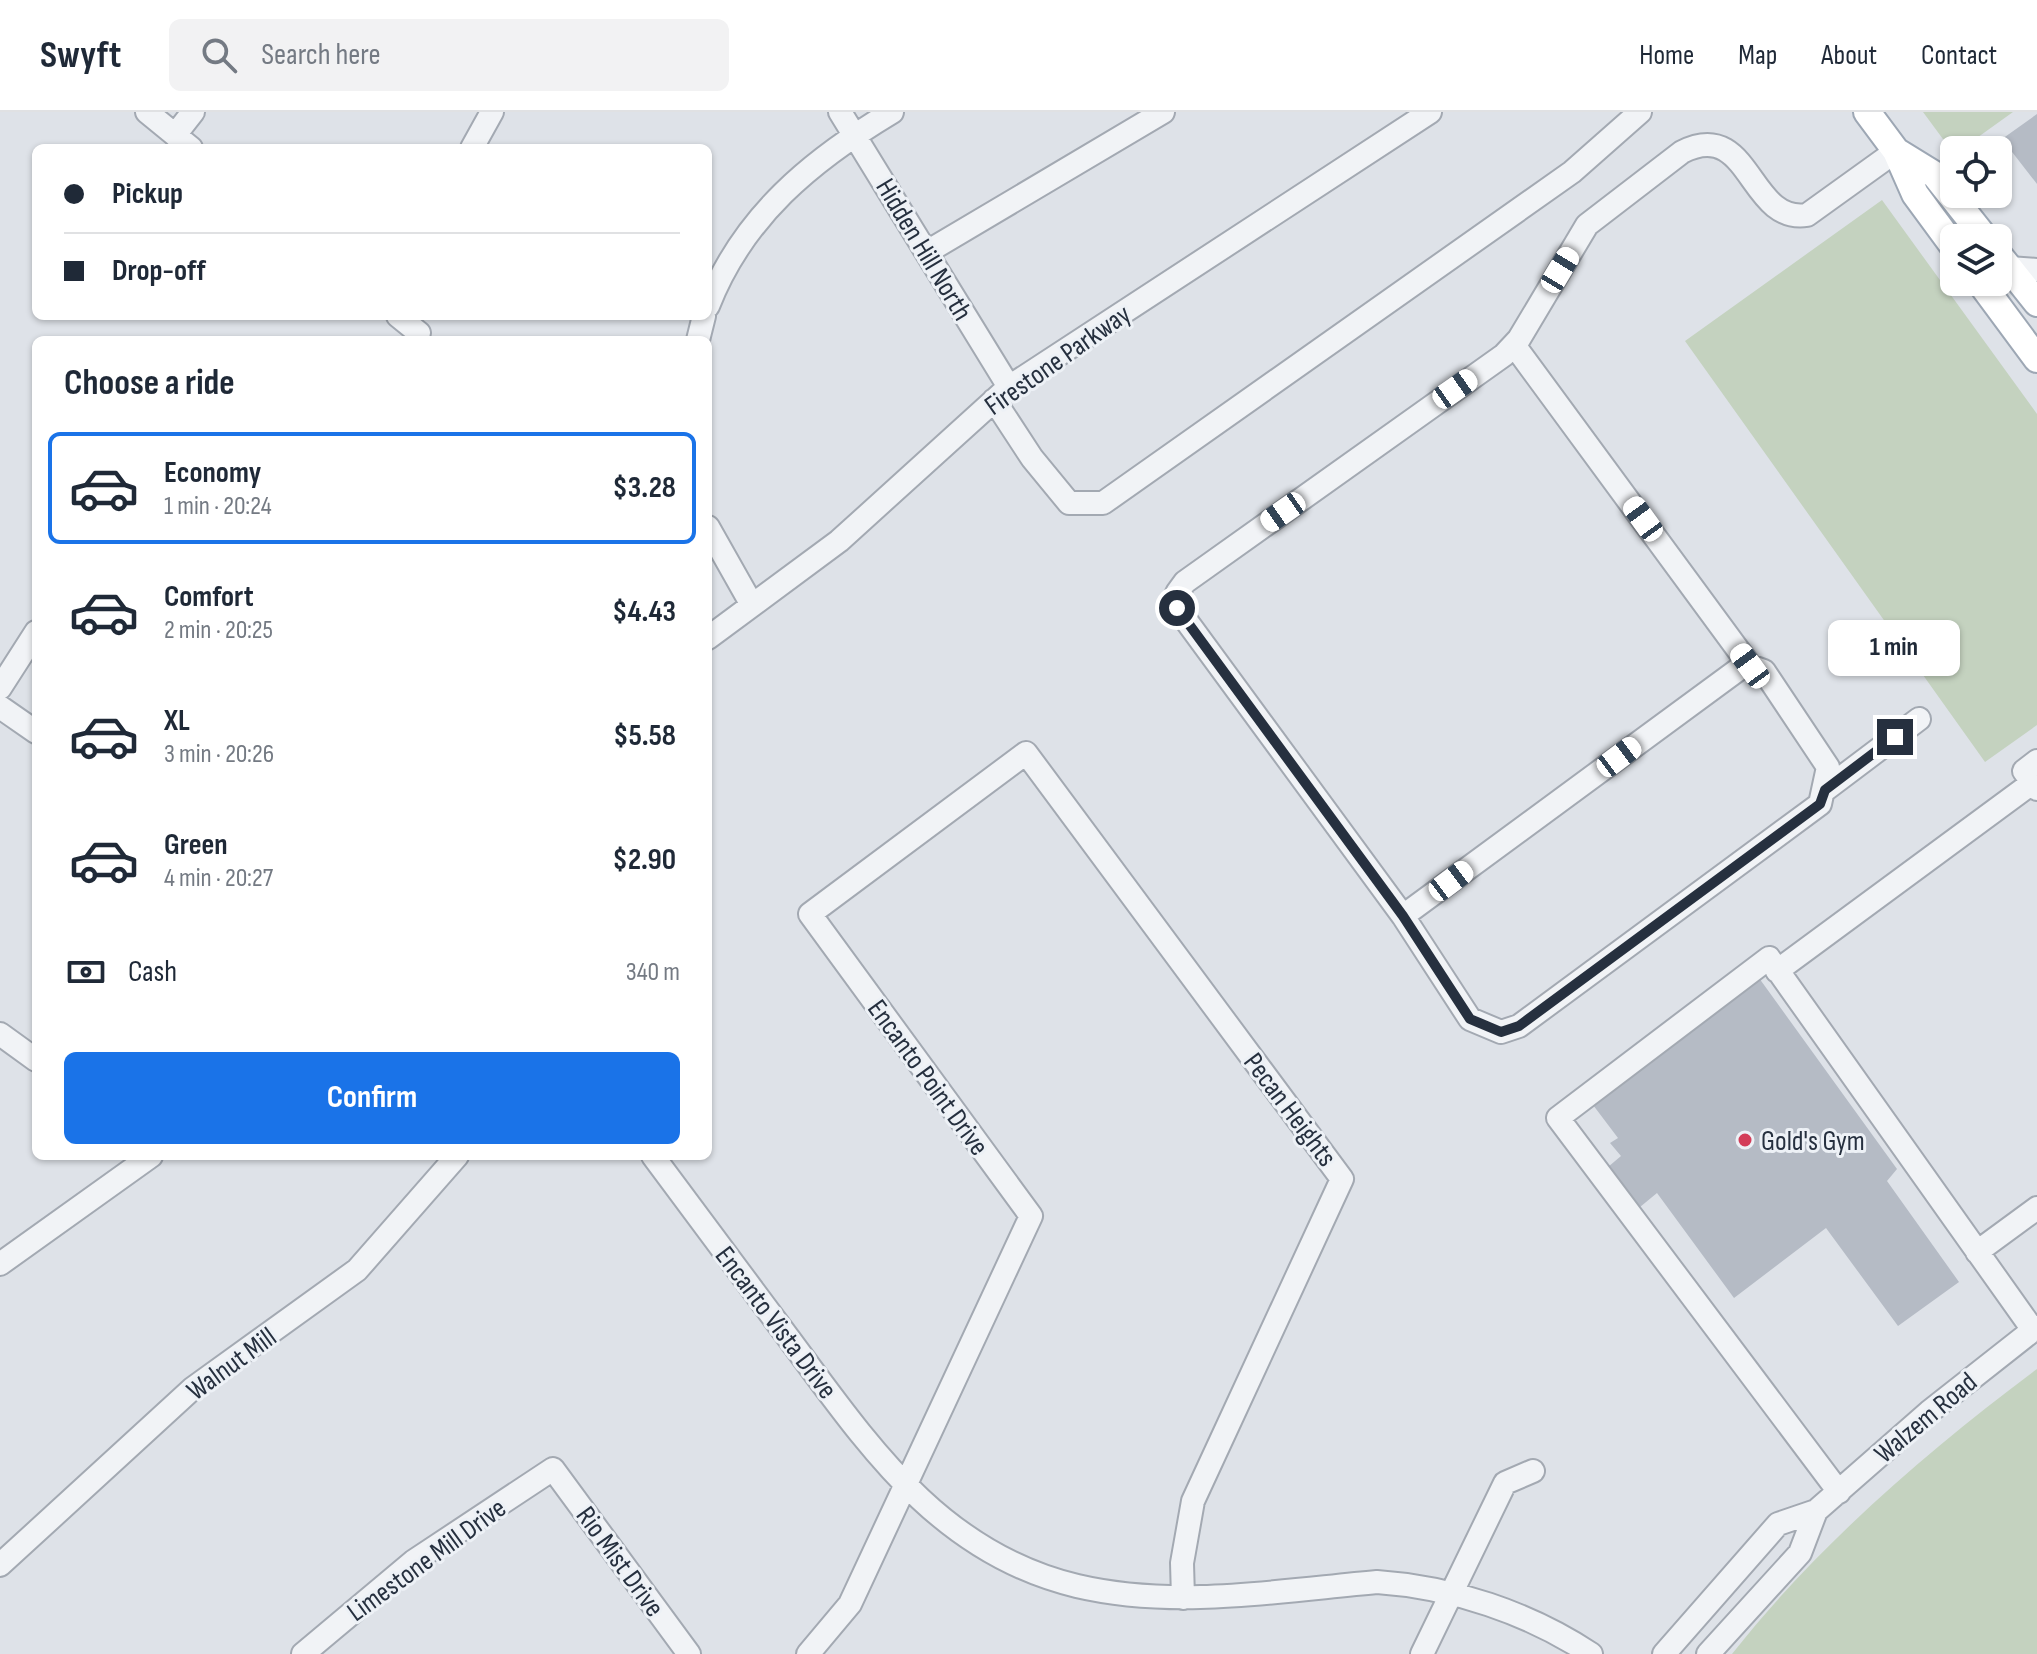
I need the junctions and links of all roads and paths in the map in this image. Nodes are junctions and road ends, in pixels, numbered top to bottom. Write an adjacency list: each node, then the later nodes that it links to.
1 (147, 112): 11 (street)
2 (193, 112): 11 (street)
3 (492, 112): 12 (street)
4 (840, 112): 10 (street, Hidden Hill North)
5 (892, 112): 10 (street)
6 (1163, 112): 16 (street)
7 (1430, 112): 25 (street, Firestone Parkway)
8 (1640, 112): 25 (street, Hidden Hill North)
9 (1867, 112): 13 (main road)
10 (855, 134): 16 (street, Hidden Hill North); 21 (street)
11 (183, 141)
12 (474, 144)
13 (1896, 151): 14 (main road); 15 (main road); 23 (street)
14 (1974, 224)
15 (1940, 228)
16 (927, 252): 25 (street, Hidden Hill North)
17 (2012, 263): 18 (street)
18 (2037, 270)
19 (2012, 272): 22 (main road)
20 (1990, 296): 24 (main road)
21 (712, 297)
22 (2037, 303)
23 (1514, 345): 30 (street); 38 (street)
24 (2037, 359)
25 (1001, 394): 27 (street, Firestone Parkway)
26 (712, 534): 27 (street)
27 (752, 605): 28 (street, Firestone Parkway)
28 (712, 635)
29 (32, 638): 31 (street)
30 (1750, 666): 37 (street); 38 (street)
31 (0, 688)
32 (0, 707): 34 (street)
33 (1919, 719): 37 (street)
34 (32, 729)
35 (1026, 753): 51 (street, Encanto Point Drive); 56 (street, Pecan Heights)
36 (2035, 778): 39 (street)
37 (1825, 790): 38 (street)
38 (1403, 916)
39 (1777, 971): 47 (street); 52 (street)
40 (0, 1034): 41 (street)
41 (32, 1057)
42 (145, 1160): 46 (street)
43 (453, 1160): 54 (street, Walnut Mill)
44 (656, 1160): 51 (street, Encanto Vista Drive)
45 (2037, 1208): 47 (street)
46 (6, 1252)
47 (1977, 1252): 48 (street)
48 (2035, 1328): 52 (street, Walzem Road)
49 (553, 1469): 57 (street, Limestone Mill Drive); 58 (street, Rio Mist Drive)
50 (1533, 1471): 55 (street)
51 (903, 1486): 56 (street); 59 (street, Encanto Point Drive)
52 (1839, 1492): 53 (street, Walzem Road)
53 (1816, 1511): 62 (street, Walzem Road); 63 (street, Walzem Road)
54 (0, 1565)
55 (1450, 1592): 56 (street); 60 (street); 61 (street)
56 (1183, 1598)
57 (303, 1654)
58 (689, 1654)
59 (808, 1654)
60 (1422, 1654)
61 (1591, 1654)
62 (1664, 1654)
63 (1708, 1654)

